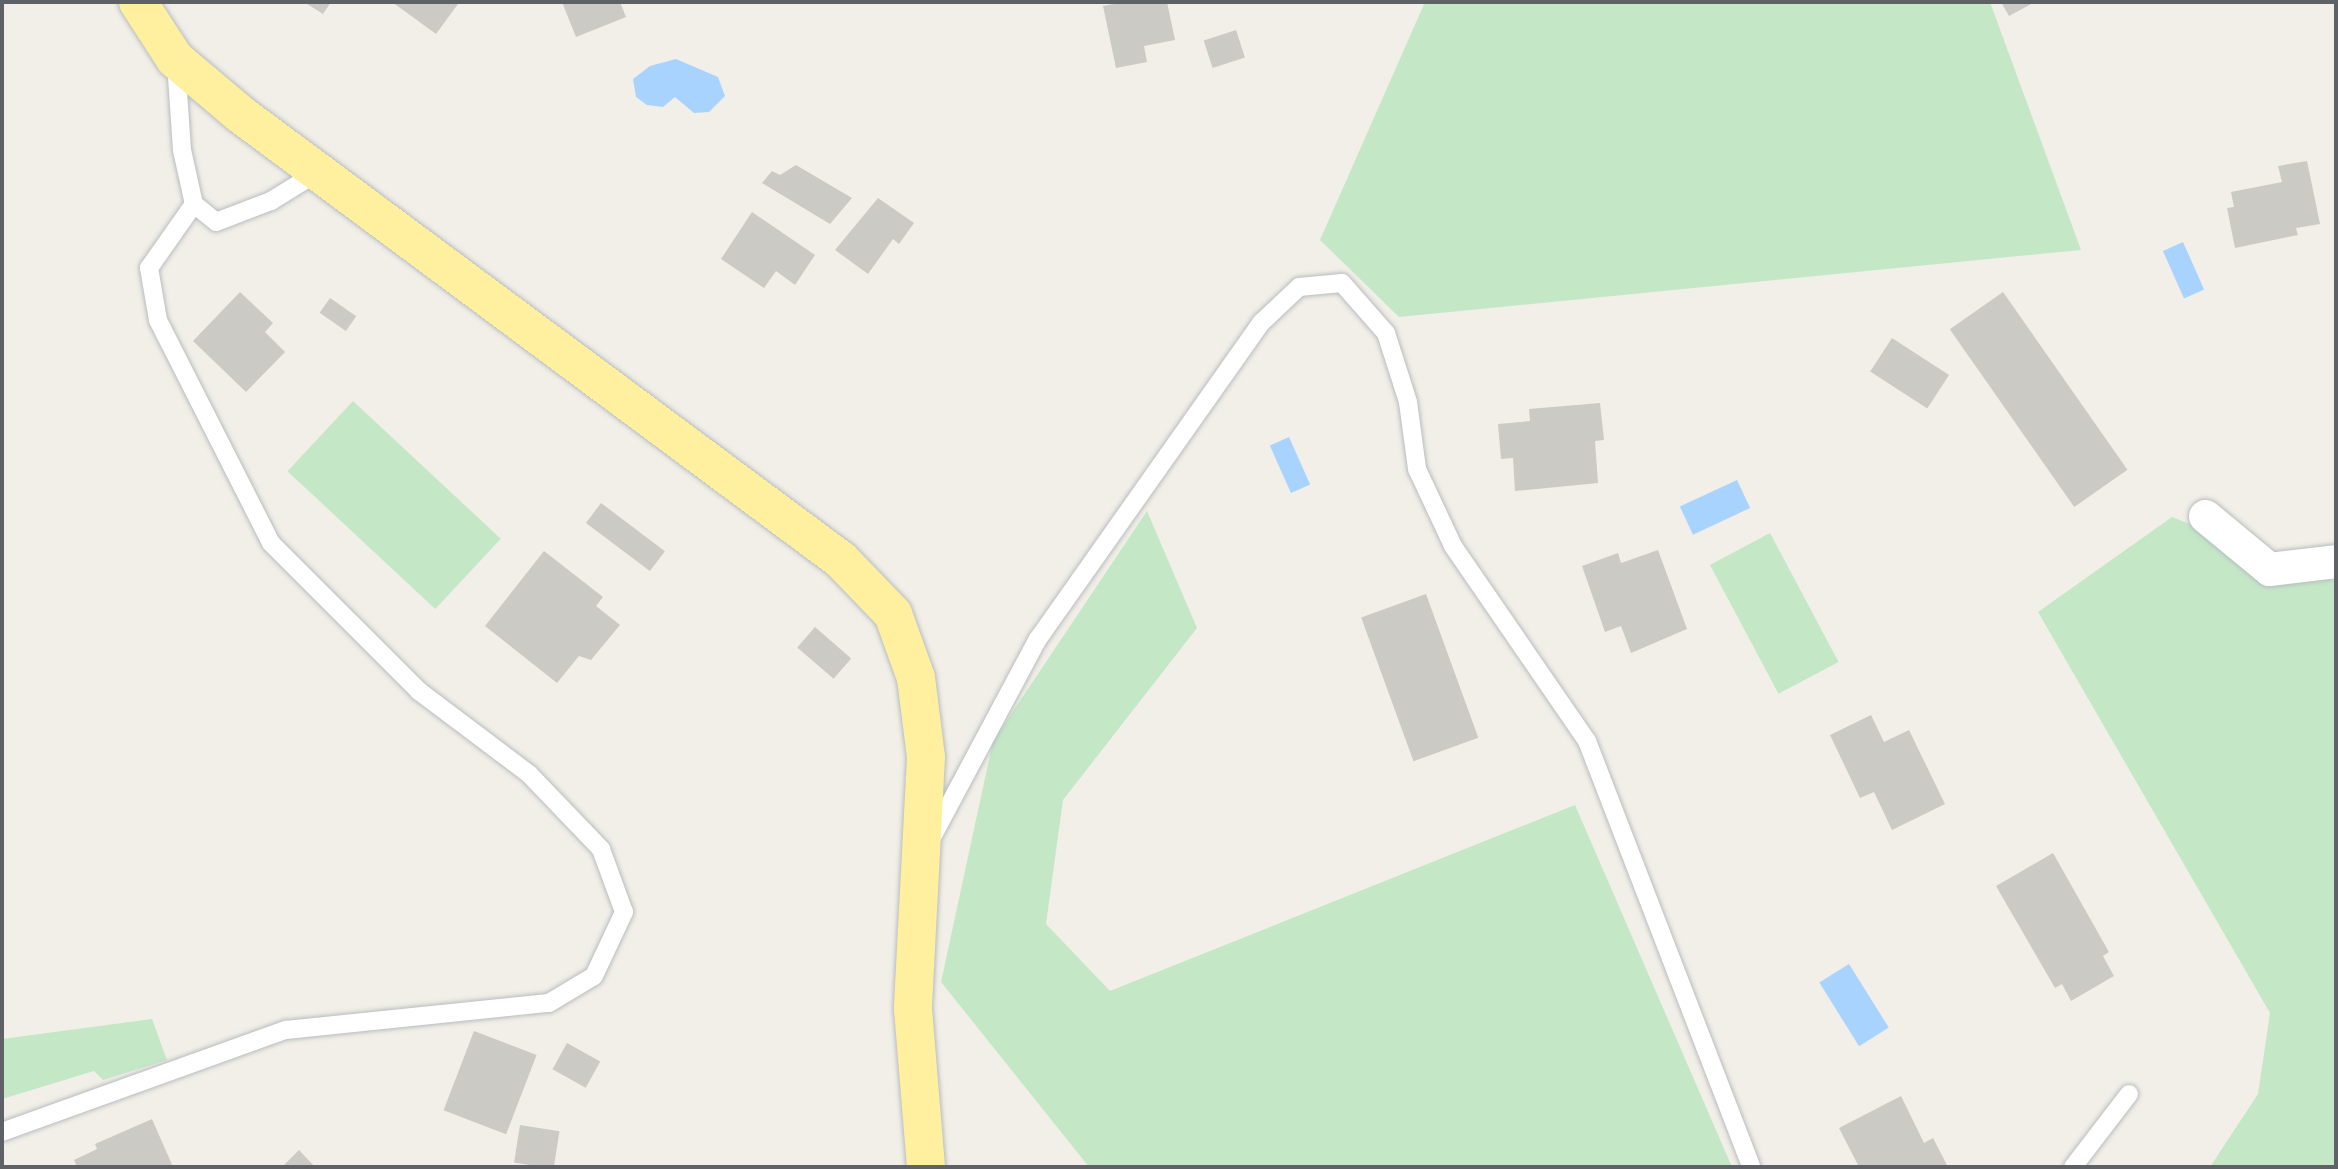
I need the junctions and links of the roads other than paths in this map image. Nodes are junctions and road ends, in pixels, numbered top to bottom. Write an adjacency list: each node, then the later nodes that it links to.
1 (138, 2): 2 (highway)
2 (175, 59): 3 (highway); 4 (lane)
3 (318, 172): 4 (lane); 7 (highway)
4 (194, 204): 9 (lane)
5 (2204, 516): 6 (street)
6 (2336, 561)
7 (921, 858): 10 (highway); 11 (lane)
8 (2129, 1094): 12 (lane)
9 (2, 1132)
10 (926, 1167)
11 (1751, 1167)
12 (2073, 1167)

